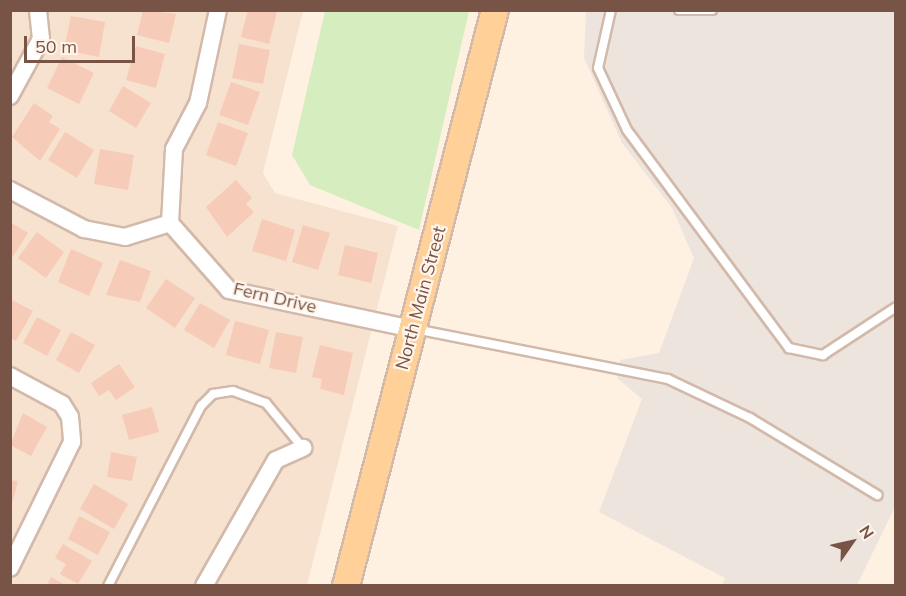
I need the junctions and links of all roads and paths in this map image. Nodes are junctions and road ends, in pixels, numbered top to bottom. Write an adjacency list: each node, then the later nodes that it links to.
1 (38, 10): 7 (street)
2 (218, 10): 9 (street)
3 (495, 10): 11 (main road, North Main Street)
4 (611, 10): 10 (lane)
5 (679, 10): 6 (lane)
6 (712, 10)
7 (10, 96)
8 (10, 190): 9 (street)
9 (170, 223): 11 (street, Fern Drive)
10 (896, 307)
11 (412, 329): 14 (lane); 18 (main road, North Main Street)
12 (10, 376): 15 (street)
13 (303, 448): 16 (lane); 17 (street)
14 (877, 495)
15 (12, 562)
16 (108, 585)
17 (204, 585)
18 (346, 585)

